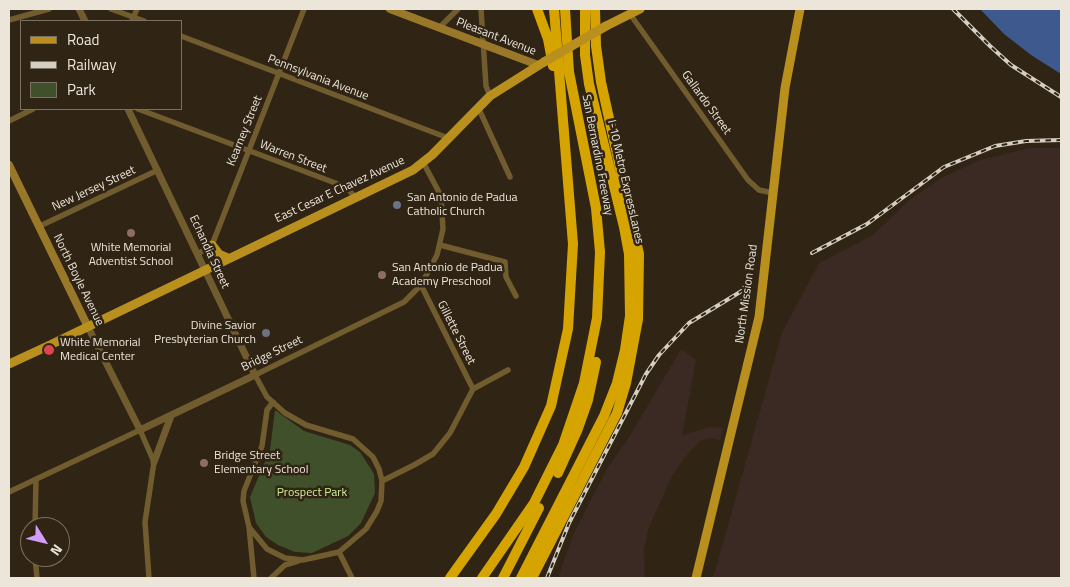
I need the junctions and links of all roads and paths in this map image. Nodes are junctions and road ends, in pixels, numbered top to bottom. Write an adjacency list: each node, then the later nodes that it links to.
1 (49, 9): 17 (street)
2 (111, 9): 16 (street)
3 (137, 9): 16 (street)
4 (304, 9): 22 (street, Kearney Street)
5 (390, 9): 18 (main road, Pleasant Avenue)
6 (458, 9): 18 (street)
7 (481, 9): 20 (street)
8 (538, 9): 28 (highway)
9 (554, 9): 28 (highway)
10 (565, 9): 44 (highway, San Bernardino Freeway)
11 (585, 9): 70 (highway, I-10 Metro ExpressLanes)
12 (595, 9): 71 (highway, I-10 Metro ExpressLanes)
13 (640, 9): 15 (main road, East Cesar E Chavez Avenue)
14 (800, 9): 36 (main road, North Mission Road)
15 (630, 14): 21 (main road, East Cesar E Chavez Avenue, bridge); 36 (street, Gallardo Street)
16 (133, 19)
17 (9, 20)
18 (440, 27): 20 (main road, Pleasant Avenue)
19 (182, 36): 22 (street, Pennsylvania Avenue)
20 (483, 44): 21 (main road, Pleasant Avenue); 23 (street)
21 (541, 64): 23 (main road, East Cesar E Chavez Avenue)
22 (278, 74): 30 (street, Pennsylvania Avenue); 31 (street, Kearney Street)
23 (490, 96): 24 (main road, East Cesar E Chavez Avenue)
24 (478, 107): 30 (main road, East Cesar E Chavez Avenue); 35 (street)
25 (31, 110): 29 (street)
26 (128, 110): 34 (street, Echandia Street)
27 (141, 110): 31 (street, Warren Street)
28 (563, 119): 67 (highway)
29 (9, 121)
30 (448, 138): 32 (main road, East Cesar E Chavez Avenue)
31 (247, 150): 37 (street, Warren Street); 39 (street, Kearney Street)
32 (423, 162): 37 (main road, East Cesar E Chavez Avenue); 40 (street, Bridge Street)
33 (9, 165): 38 (main road, North Boyle Avenue)
34 (158, 170): 38 (street, New Jersey Street); 41 (street, Echandia Street)
35 (510, 177)
36 (773, 193): 72 (main road, North Mission Road)
37 (354, 197): 42 (main road, East Cesar E Chavez Avenue)
38 (40, 226): 47 (main road, North Boyle Avenue)
39 (212, 245): 41 (street); 42 (main road)
40 (440, 245): 45 (street, Bridge Street); 46 (street)
41 (198, 254): 43 (street, Echandia Street)
42 (228, 258): 43 (main road, East Cesar E Chavez Avenue)
43 (206, 269): 47 (main road, East Cesar E Chavez Avenue); 50 (street, Echandia Street)
44 (600, 274): 68 (highway, San Bernardino Freeway); 69 (highway)
45 (421, 285): 50 (street, Bridge Street); 51 (street, Gillette Street)
46 (516, 296)
47 (88, 327): 48 (main road, East Cesar E Chavez Avenue); 54 (street, North Boyle Avenue)
48 (9, 364)
49 (508, 370): 51 (street)
50 (255, 375): 52 (street, Echandia Street); 53 (street, Bridge Street)
51 (473, 389): 57 (street)
52 (273, 402): 57 (street, Echandia Street); 60 (street, Echandia Street)
53 (171, 416): 54 (street, Bridge Street); 55 (street)
54 (140, 430): 55 (street, North Boyle Avenue); 56 (street, Bridge Street)
55 (154, 462): 63 (street)
56 (36, 479): 58 (street, Bridge Street); 59 (street)
57 (382, 481): 61 (street, Echandia Street)
58 (9, 492)
59 (35, 517)
60 (249, 527): 62 (street, Echandia Street); 64 (street)
61 (339, 552): 62 (street, Echandia Street); 66 (street)
62 (303, 560): 65 (street)
63 (149, 578)
64 (254, 578)
65 (271, 578)
66 (352, 578)
67 (450, 578)
68 (482, 578)
69 (503, 578)
70 (521, 578)
71 (532, 578)
72 (696, 578)

